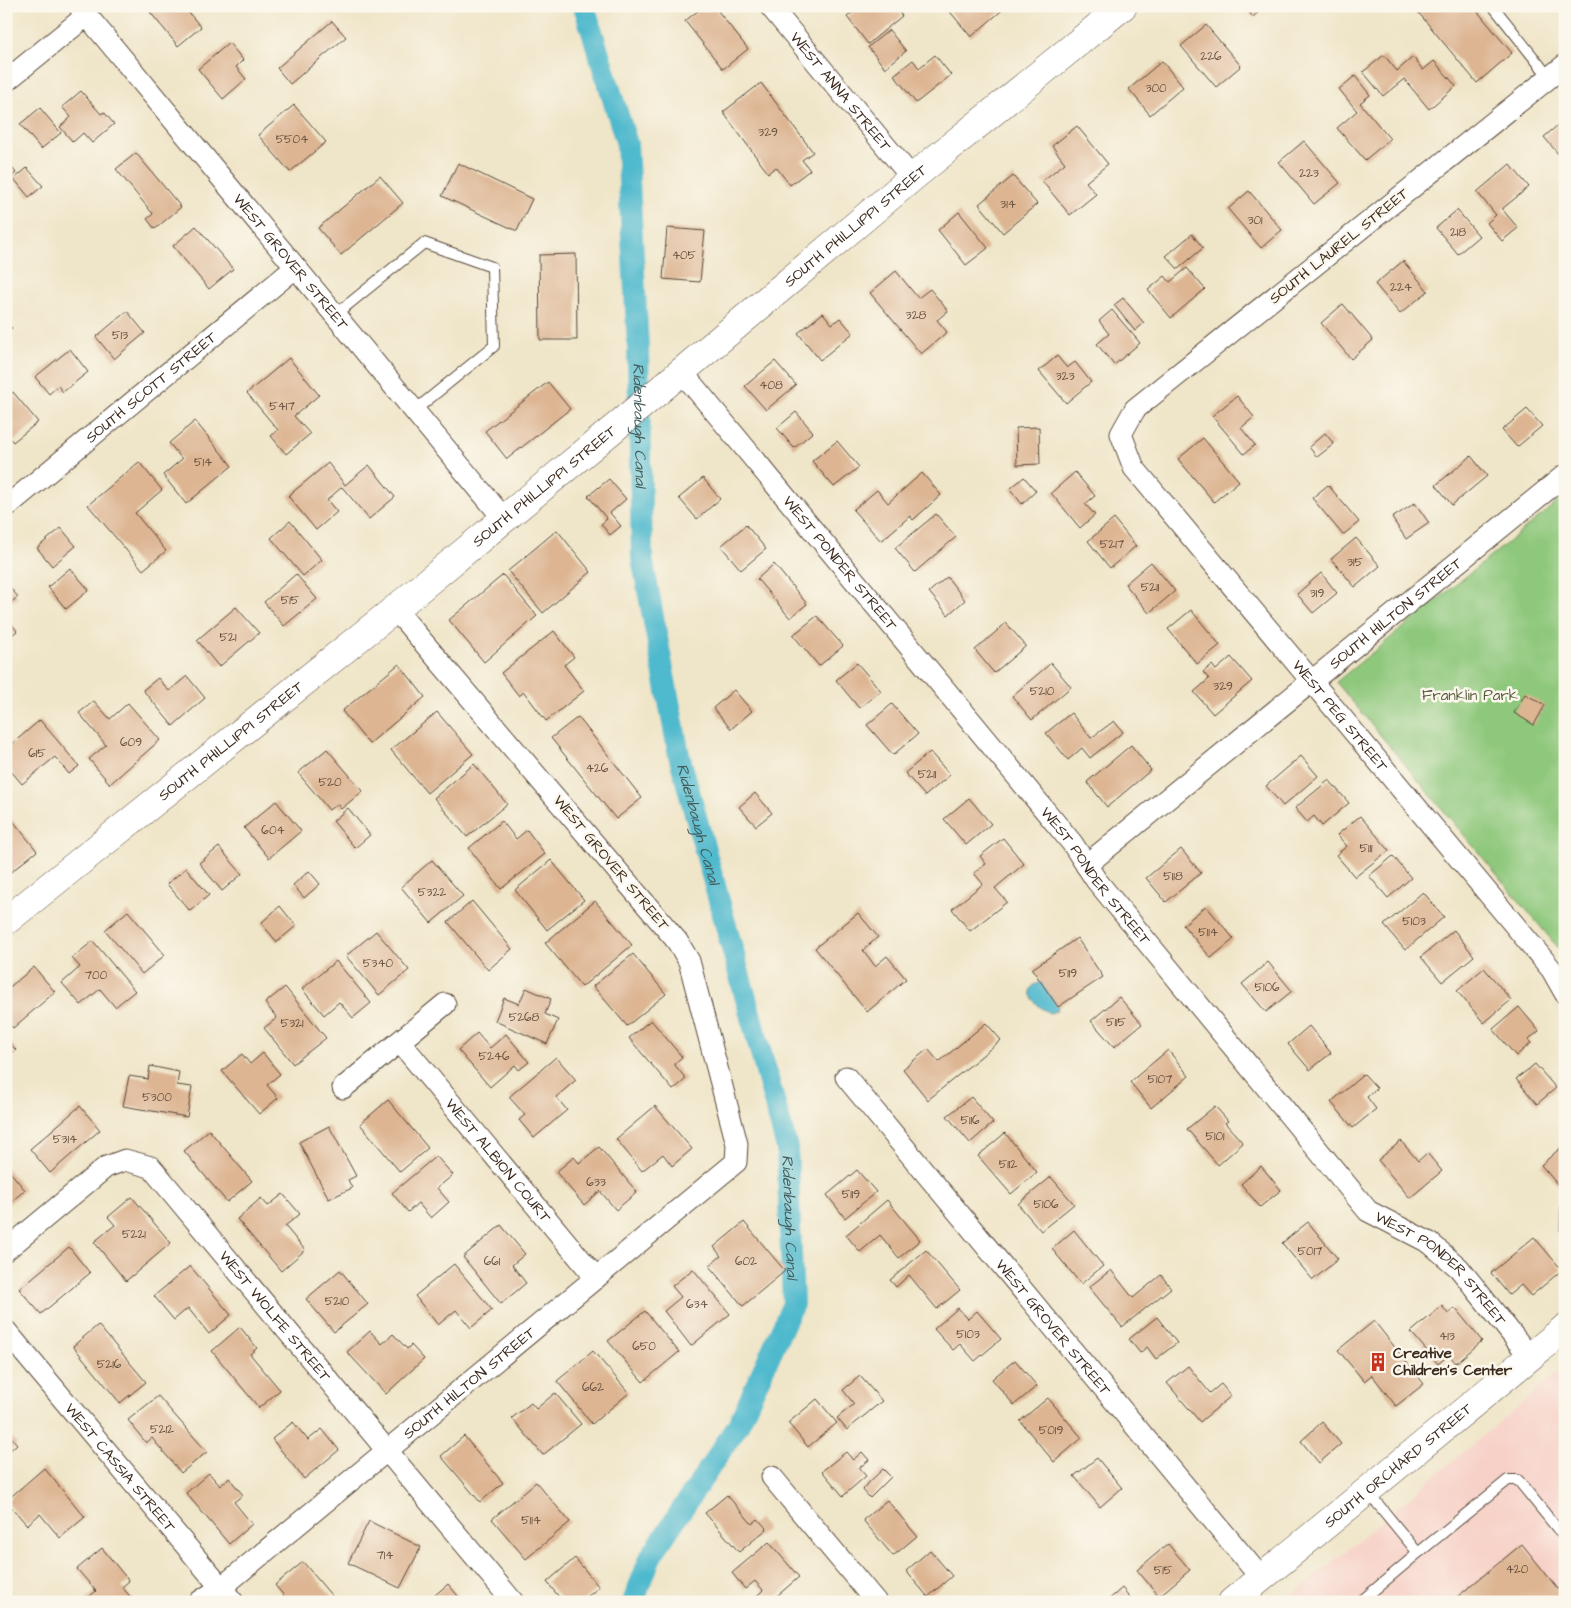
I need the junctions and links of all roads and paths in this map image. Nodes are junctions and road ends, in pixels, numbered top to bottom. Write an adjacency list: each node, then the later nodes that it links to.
1 (770, 6): 7 (street, WEST ANNA STREET)
2 (1123, 6): 7 (street, SOUTH PHILLIPPI STREET)
3 (1493, 6): 5 (lane)
4 (83, 11): 6 (street); 8 (street, WEST GROVER STREET)
5 (1557, 71): 12 (street, SOUTH LAUREL STREET)
6 (6, 81)
7 (912, 178): 10 (street, SOUTH PHILLIPPI STREET)
8 (295, 268): 9 (street, WEST GROVER STREET); 14 (street, SOUTH SCOTT STREET)
9 (335, 315): 11 (street, WEST GROVER STREET); 11 (lane)
10 (682, 372): 15 (street, SOUTH PHILLIPPI STREET); 18 (street, WEST PONDER STREET)
11 (414, 411): 15 (street, WEST GROVER STREET)
12 (1121, 434): 17 (street, WEST PEG STREET)
13 (1565, 475): 17 (street, SOUTH HILTON STREET)
14 (6, 508)
15 (504, 519): 16 (street, SOUTH PHILLIPPI STREET)
16 (395, 609): 19 (street, SOUTH PHILLIPPI STREET); 25 (street, WEST GROVER STREET)
17 (1312, 681): 18 (street, SOUTH HILTON STREET); 20 (street, WEST PEG STREET)
18 (1086, 865): 30 (street, WEST PONDER STREET)
19 (6, 921)
20 (1565, 993)
21 (445, 1004): 22 (street)
22 (400, 1042): 24 (street); 27 (street, WEST ALBION COURT)
23 (846, 1077): 36 (street, WEST GROVER STREET)
24 (343, 1088)
25 (736, 1162): 27 (street, SOUTH HILTON STREET)
26 (6, 1250): 31 (street, WEST WOLFE STREET)
27 (596, 1278): 31 (street, SOUTH HILTON STREET)
28 (1565, 1328): 30 (street, SOUTH ORCHARD STREET)
29 (6, 1332): 37 (street, WEST CASSIA STREET)
30 (1530, 1356): 33 (street, SOUTH ORCHARD STREET)
31 (387, 1450): 37 (street, SOUTH HILTON STREET); 39 (street, WEST WOLFE STREET)
32 (772, 1478): 40 (street)
33 (1367, 1491): 35 (lane); 36 (street, SOUTH ORCHARD STREET)
34 (1565, 1538): 35 (lane)
35 (1418, 1553): 42 (lane)
36 (1261, 1578): 41 (street, SOUTH ORCHARD STREET)
37 (227, 1594): 38 (street, SOUTH HILTON STREET)
38 (199, 1602)
39 (513, 1602)
40 (876, 1602)
41 (1232, 1602)
42 (1360, 1602)

